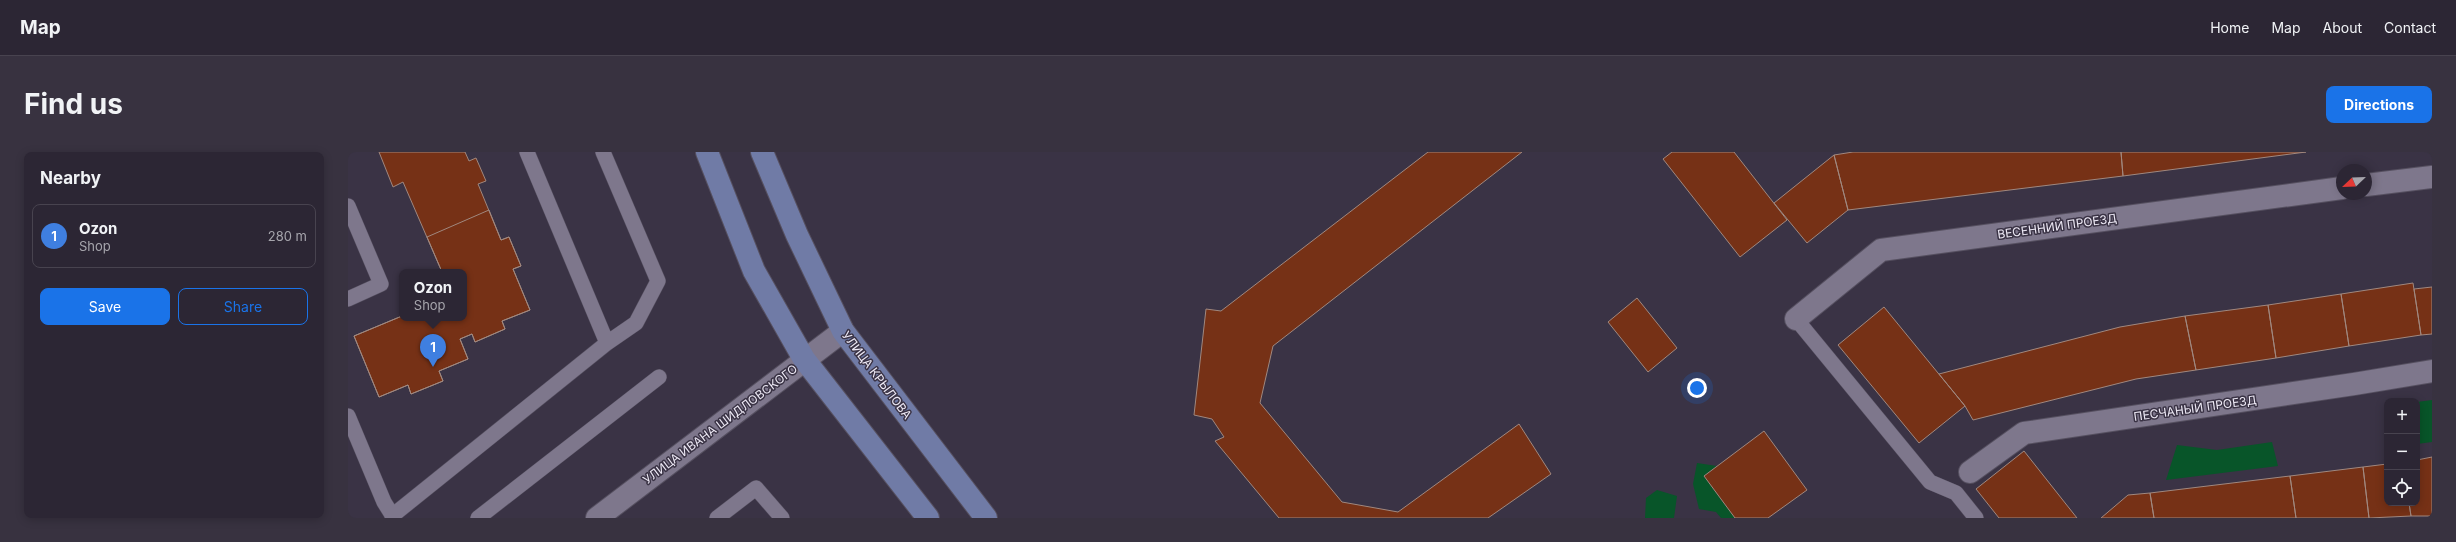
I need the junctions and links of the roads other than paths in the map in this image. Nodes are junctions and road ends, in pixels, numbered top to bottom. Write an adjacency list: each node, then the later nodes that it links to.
1 (526, 152): 12 (lane)
2 (603, 152): 12 (lane)
3 (707, 152): 13 (main road)
4 (762, 152): 11 (main road, УЛИЦА КРЫЛОВА)
5 (2432, 176): 6 (street)
6 (2372, 184)
7 (2336, 189): 10 (street, ВЕСЕННИЙ ПРОЕЗД)
8 (348, 206): 9 (lane)
9 (348, 299)
10 (1796, 319): 25 (lane)
11 (843, 331): 13 (street, УЛИЦА ИВАНА ШИДЛОВСКОГО); 24 (main road, УЛИЦА КРЫЛОВА)
12 (607, 343): 18 (lane)
13 (804, 359): 20 (street, УЛИЦА ИВАНА ШИДЛОВСКОГО); 23 (main road)
14 (2432, 371): 17 (street, ПЕСЧАНЫЙ ПРОЕЗД)
15 (659, 377): 19 (lane)
16 (348, 416): 18 (lane)
17 (1970, 472)
18 (393, 517)
19 (478, 518)
20 (597, 518)
21 (717, 518): 22 (lane)
22 (782, 518)
23 (928, 518)
24 (986, 518)
25 (1976, 518)

